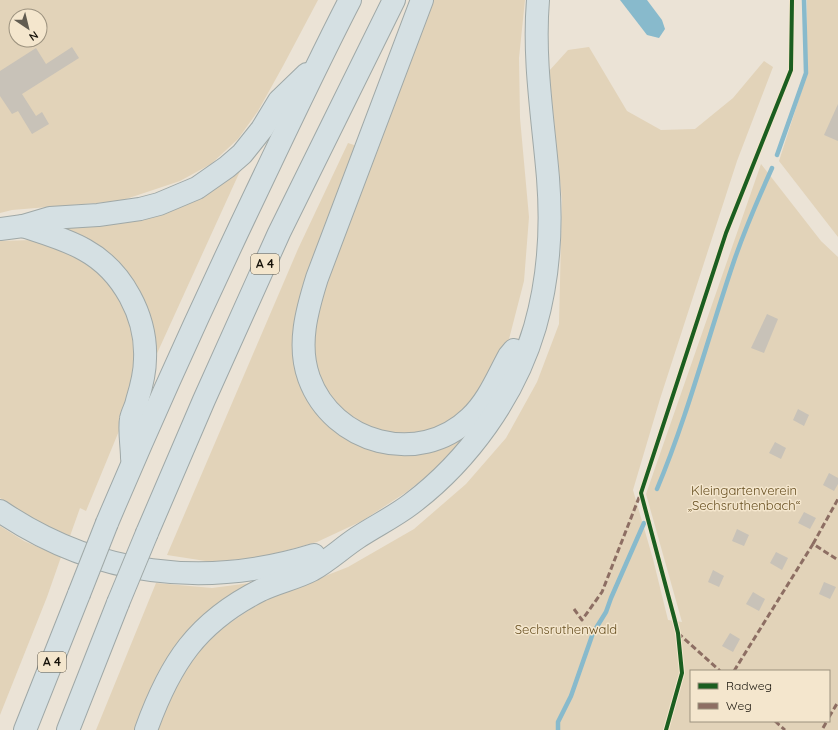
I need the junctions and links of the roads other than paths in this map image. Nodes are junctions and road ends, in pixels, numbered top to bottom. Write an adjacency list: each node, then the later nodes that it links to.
1 (350, 0): 5 (highway, A 4)
2 (394, 0): 13 (highway, A 4, bridge)
3 (422, 0): 8 (highway)
4 (538, 0): 8 (highway)
5 (317, 64): 6 (highway); 9 (highway, A 4)
6 (23, 226): 7 (highway); 9 (highway)
7 (0, 229)
8 (535, 329): 11 (highway)
9 (132, 464): 12 (highway, A 4, bridge)
10 (0, 511): 11 (highway)
11 (359, 536): 14 (highway)
12 (25, 730)
13 (68, 730)
14 (146, 730)

